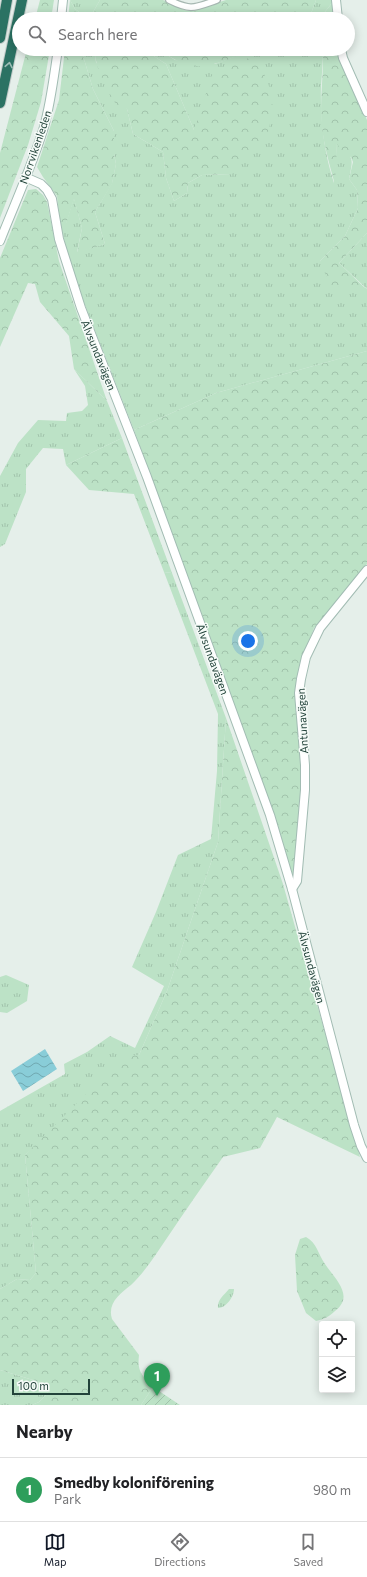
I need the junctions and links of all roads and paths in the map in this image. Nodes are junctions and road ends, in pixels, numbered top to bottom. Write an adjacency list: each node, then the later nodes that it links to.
1 (8, 0): 10 (highway)
2 (22, 0): 7 (highway, one-way to 2)
3 (63, 0): 8 (street)
4 (169, 0): 5 (street)
5 (217, 0)
6 (336, 0): 9 (street)
7 (19, 12)
8 (62, 12)
9 (337, 12)
10 (0, 38)
11 (12, 47): 14 (highway, one-way to 11)
12 (57, 56): 16 (street, Norrvikenleden)
13 (343, 56): 15 (street)
14 (0, 103)
15 (367, 112)
16 (26, 177): 17 (street, Norrvikenleden); 19 (street, Älvsundavägen)
17 (0, 241)
18 (367, 570): 19 (street, Antunavägen)
19 (292, 890): 20 (street, Älvsundavägen)
20 (367, 1158)

